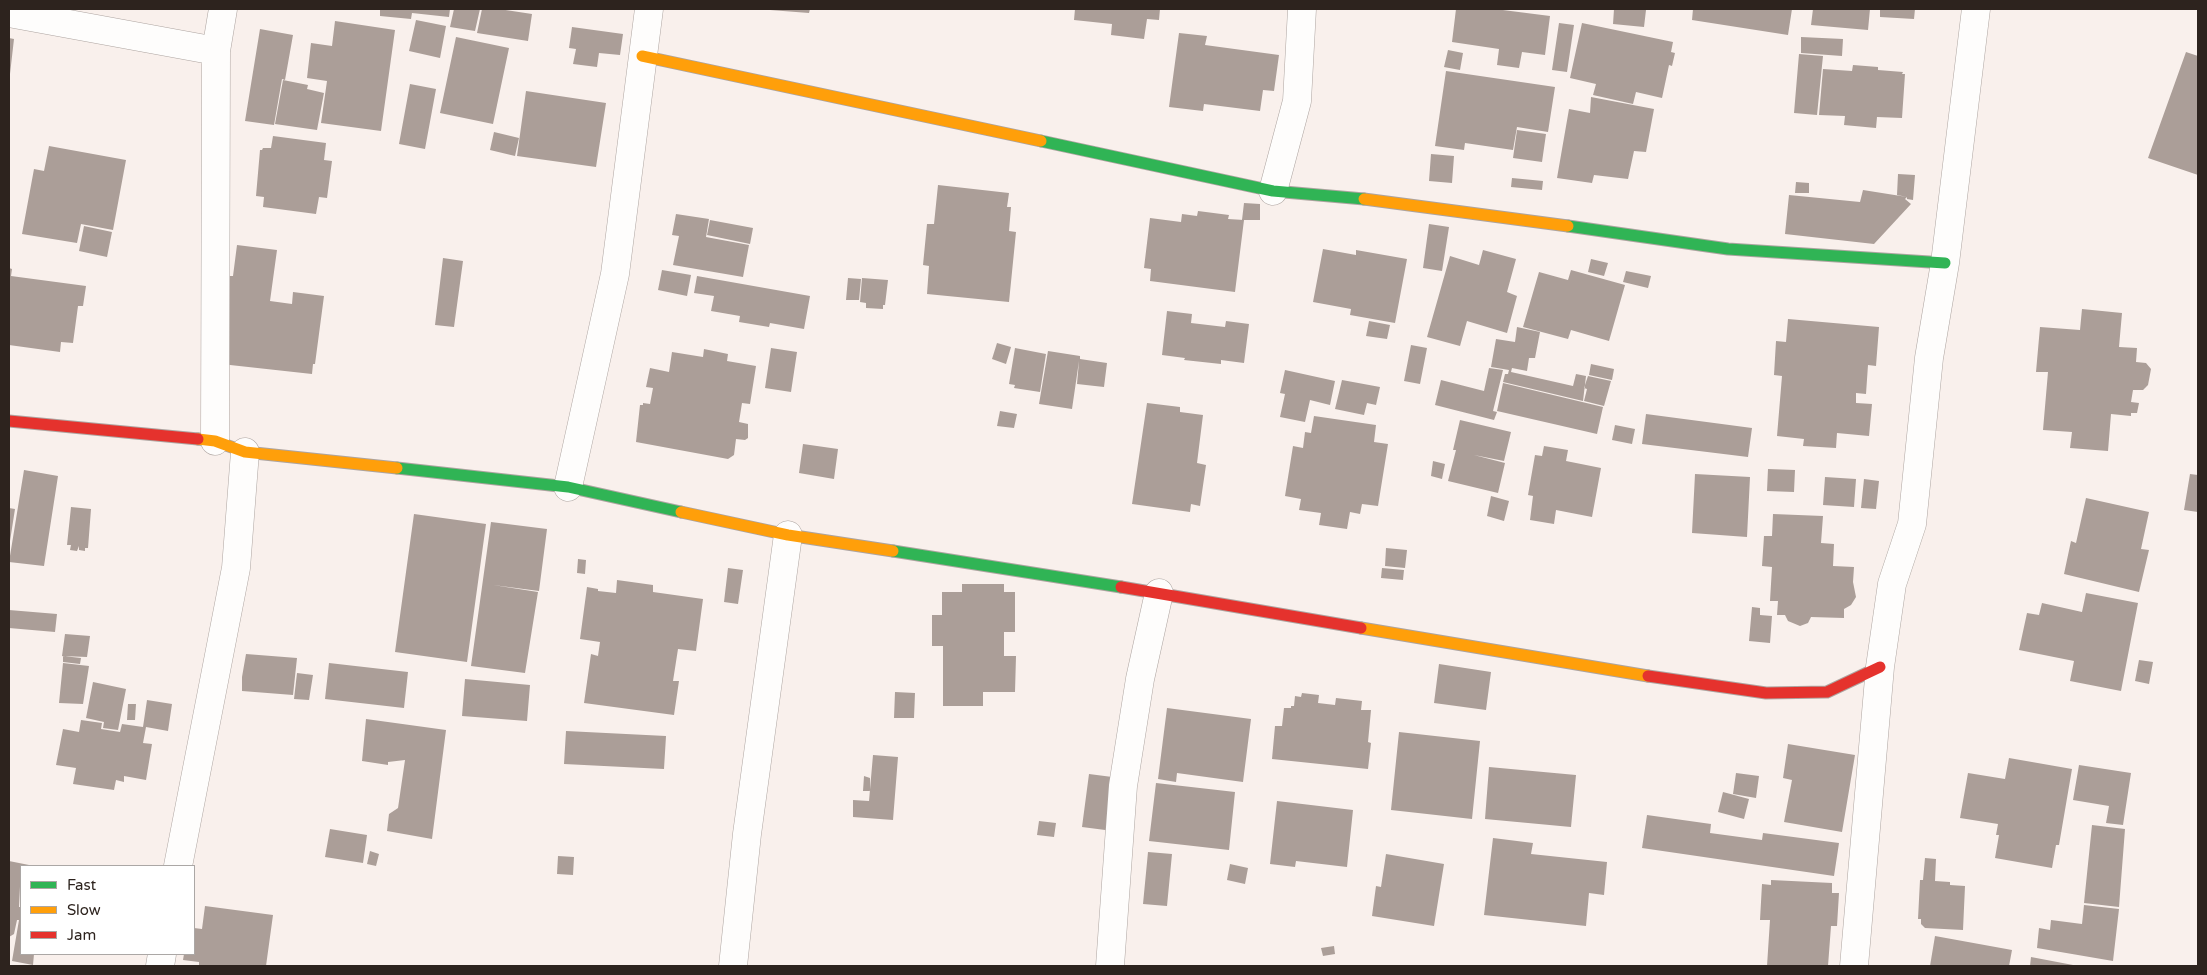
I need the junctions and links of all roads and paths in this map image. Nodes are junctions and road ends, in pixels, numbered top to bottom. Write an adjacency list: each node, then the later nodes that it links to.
1 (223, 9): 6 (street)
2 (649, 9): 7 (street)
3 (1302, 9): 8 (street)
4 (1976, 9): 9 (street)
5 (9, 13): 6 (street)
6 (216, 51): 11 (street)
7 (642, 56): 8 (street); 13 (street)
8 (1273, 191): 9 (street)
9 (1945, 263): 16 (street)
10 (9, 421): 11 (street)
11 (215, 441): 12 (street)
12 (245, 452): 13 (street); 17 (street)
13 (568, 487): 14 (street)
14 (788, 535): 15 (street); 18 (street)
15 (1159, 593): 16 (street); 19 (street)
16 (1880, 667): 20 (street)
17 (178, 865)
18 (733, 966)
19 (1110, 966)
20 (1854, 966)

